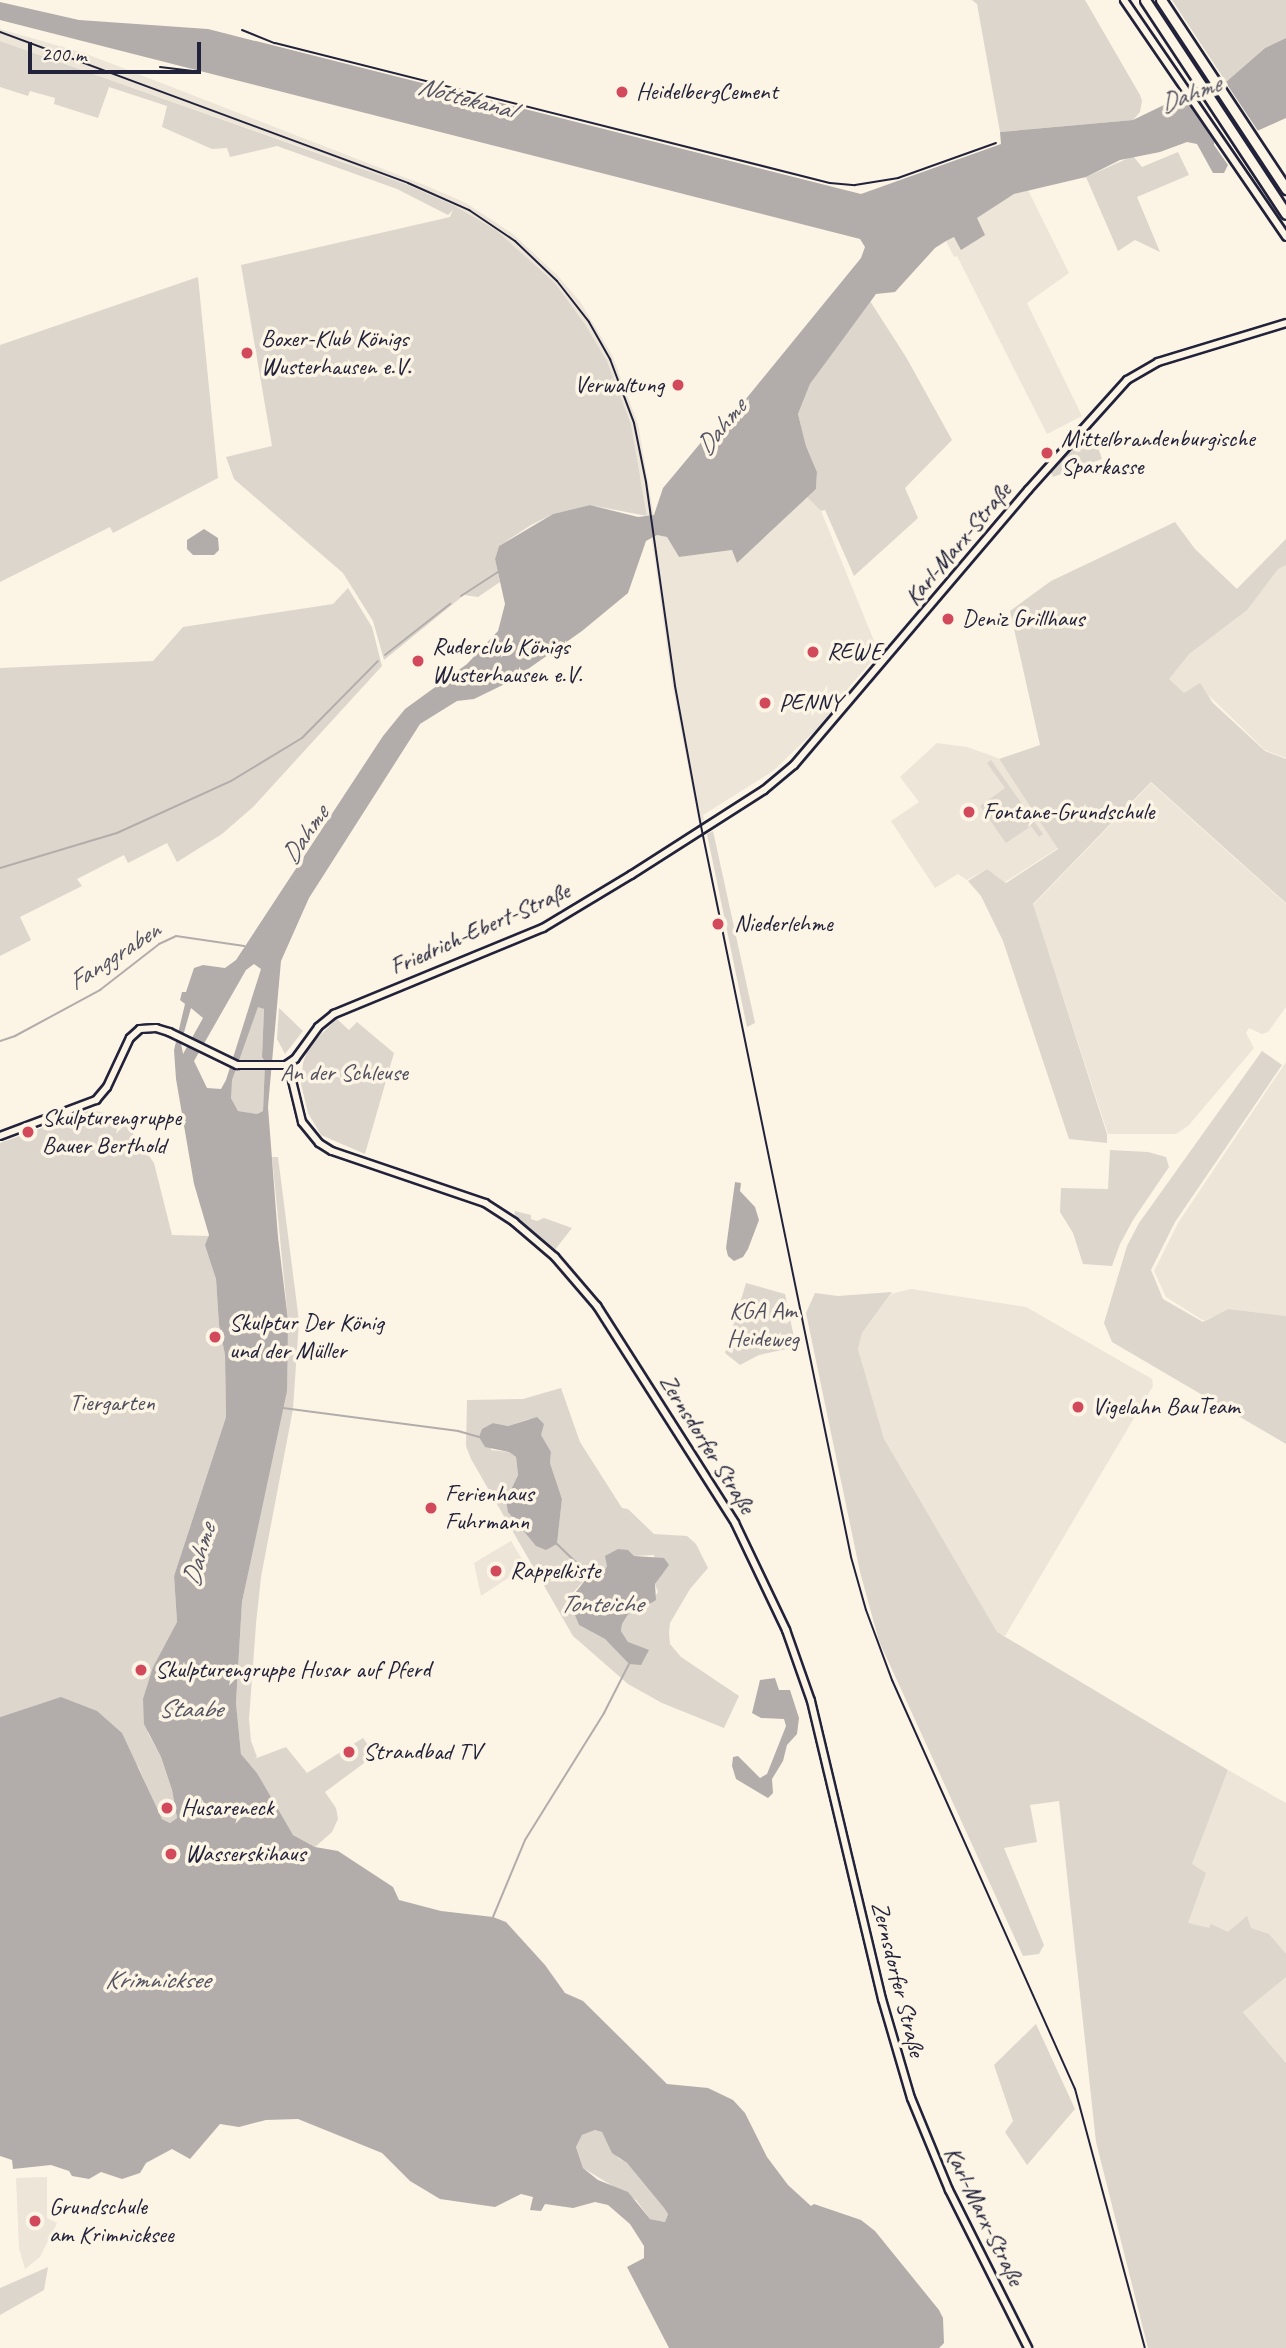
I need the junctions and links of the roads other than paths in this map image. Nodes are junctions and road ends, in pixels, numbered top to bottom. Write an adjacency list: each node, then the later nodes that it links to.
1 (1124, 0): 6 (street)
2 (1145, 0): 5 (highway)
3 (1161, 0): 4 (highway)
4 (1286, 188)
5 (1286, 214)
6 (1286, 237)
7 (1286, 323): 8 (street, Karl-Marx-Straße)
8 (688, 838): 9 (street, Friedrich-Ebert-Straße)
9 (288, 1064): 10 (street); 11 (street, Zernsdorfer Straße)
10 (0, 1136)
11 (911, 2098): 12 (street, Karl-Marx-Straße)
12 (1028, 2348)

